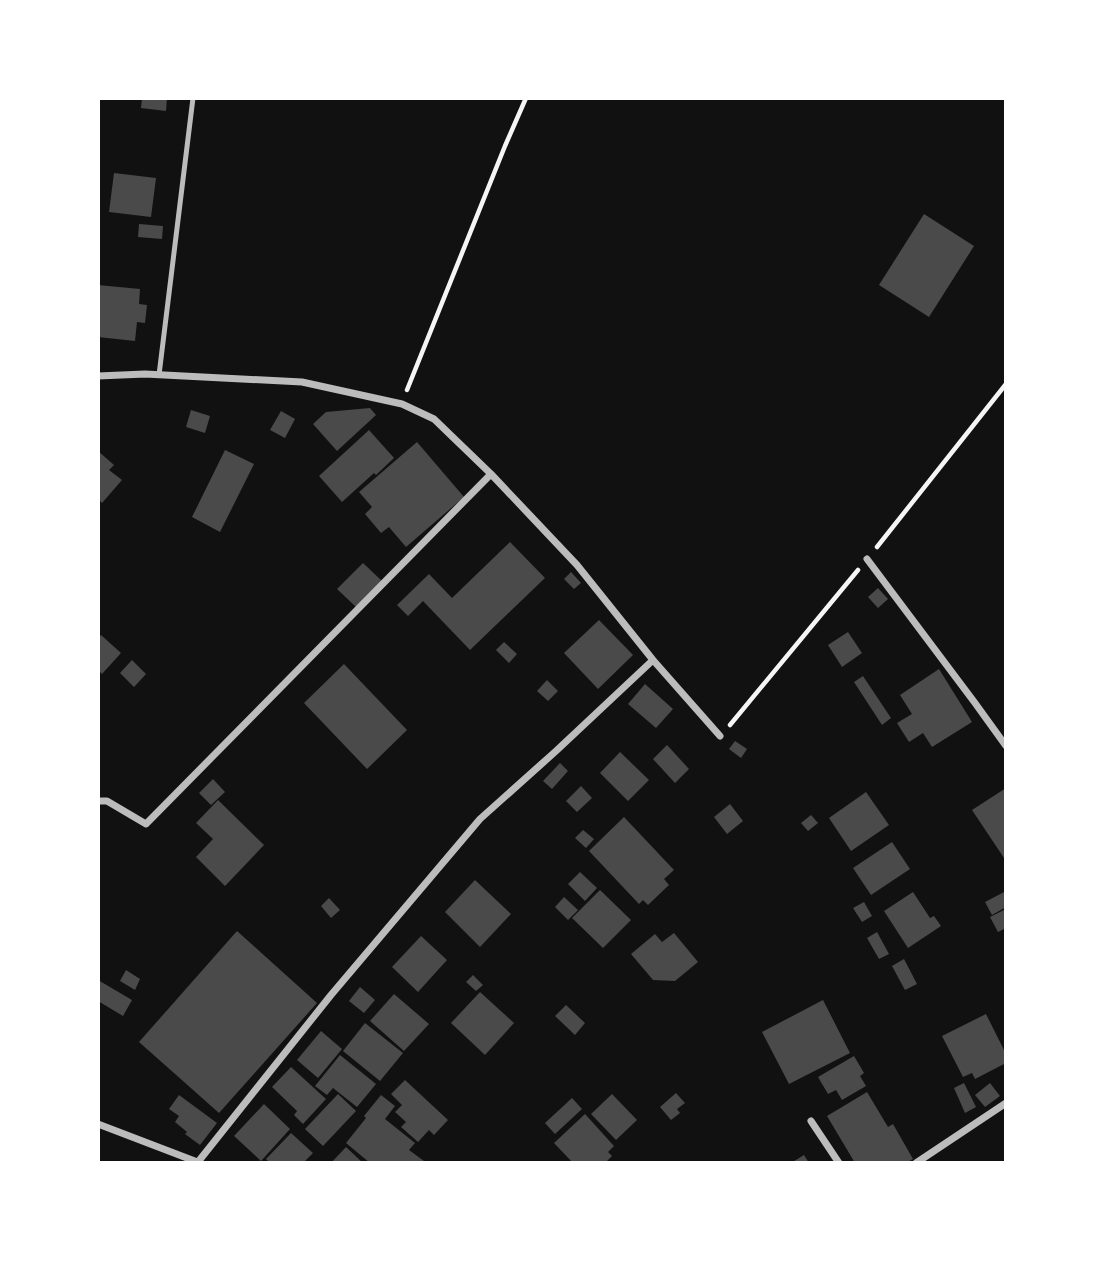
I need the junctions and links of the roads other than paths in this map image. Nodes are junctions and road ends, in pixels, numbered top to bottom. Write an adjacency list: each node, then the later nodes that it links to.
1 (193, 98): 2 (lane)
2 (159, 375): 3 (street); 4 (street)
3 (98, 376)
4 (491, 474): 6 (street); 9 (street)
5 (867, 559): 8 (street)
6 (653, 660): 7 (street); 13 (street)
7 (720, 736)
8 (1006, 746)
9 (98, 801)
10 (1006, 1102): 15 (street)
11 (811, 1121): 14 (street)
12 (98, 1124): 13 (street)
13 (199, 1163)
14 (839, 1163)
15 (916, 1163)

